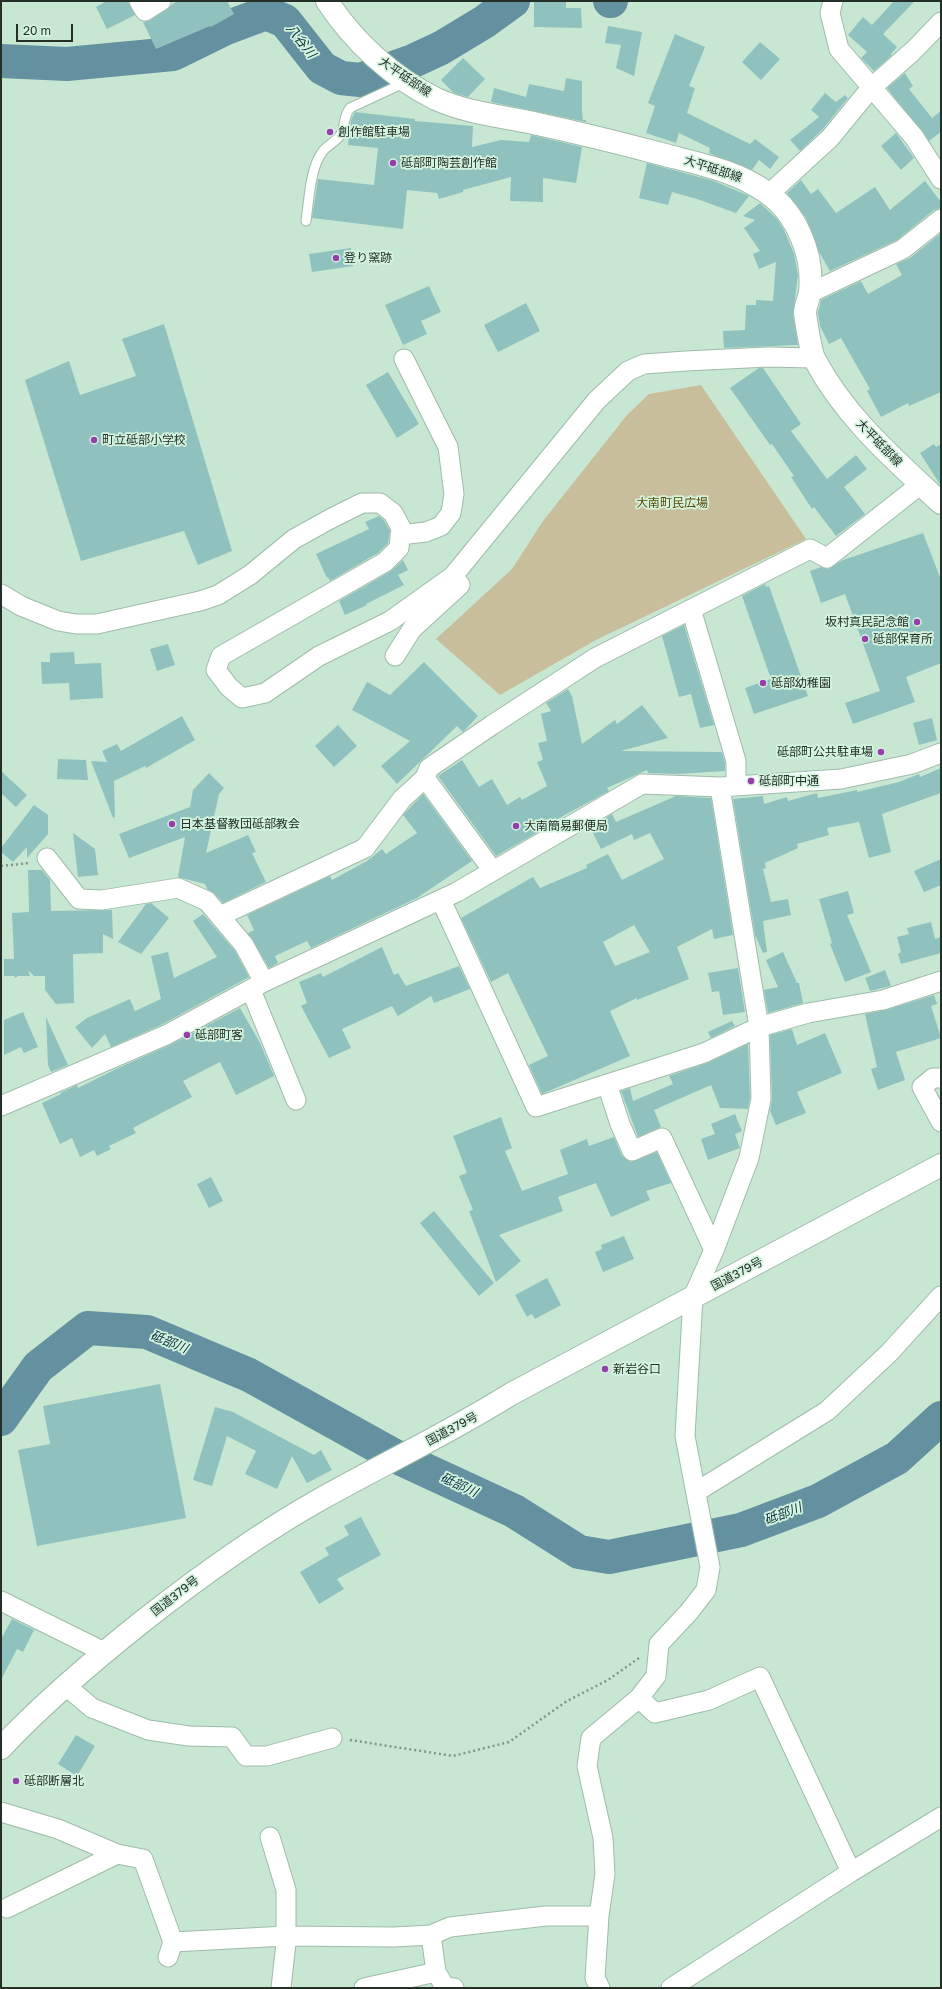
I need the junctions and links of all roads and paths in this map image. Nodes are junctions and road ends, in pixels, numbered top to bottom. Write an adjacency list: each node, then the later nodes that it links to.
1 (140, 1): 2 (street)
2 (161, 1)
3 (327, 1): 6 (main road, 大平砥部線)
4 (833, 1): 7 (street)
5 (941, 22): 7 (street)
6 (404, 80): 9 (main road, 大平砥部線); 11 (lane)
7 (871, 88): 8 (street); 9 (street)
8 (941, 179)
9 (770, 194): 12 (main road, 大平砥部線)
10 (941, 219): 12 (street)
11 (306, 221)
12 (810, 292): 13 (main road, 大平砥部線)
13 (813, 358): 15 (main road, 大平砥部線); 18 (street)
14 (404, 359): 17 (street)
15 (921, 484): 16 (main road, 大平砥部線); 20 (street)
16 (941, 503)
17 (400, 535): 18 (street); 19 (street)
18 (453, 576): 21 (street)
19 (1, 594)
20 (691, 609): 23 (street); 24 (street)
21 (395, 656)
22 (941, 753): 24 (street)
23 (425, 778): 27 (street); 29 (street)
24 (728, 787): 27 (street); 32 (street)
25 (47, 858): 26 (path); 29 (street)
26 (1, 866)
27 (493, 871): 28 (street)
28 (441, 900): 31 (street); 34 (street)
29 (220, 916): 31 (street)
30 (941, 981): 32 (street)
31 (257, 986): 35 (street); 36 (street)
32 (759, 1027): 34 (street); 39 (street)
33 (941, 1078): 37 (street)
34 (607, 1084): 39 (street)
35 (296, 1100)
36 (1, 1106)
37 (941, 1122)
38 (941, 1165): 41 (main road, 国道379号)
39 (714, 1250): 41 (street)
40 (941, 1296): 42 (street)
41 (693, 1297): 42 (street); 45 (main road, 国道379号)
42 (696, 1496): 44 (street)
43 (1, 1601): 45 (street)
44 (659, 1644): 47 (street); 48 (path)
45 (104, 1652): 46 (main road, 国道379号)
46 (66, 1686): 48 (street); 49 (main road, 国道379号)
47 (639, 1698): 54 (street); 56 (street)
48 (332, 1738)
49 (1, 1748)
50 (1, 1812): 53 (street)
51 (941, 1818): 54 (street)
52 (270, 1837): 58 (street)
53 (117, 1854): 55 (street); 58 (street)
54 (851, 1872): 64 (street)
55 (7, 1908)
56 (599, 1916): 57 (street); 63 (street)
57 (431, 1935): 58 (street); 59 (street)
58 (286, 1936): 60 (street)
59 (436, 1972): 61 (street); 62 (street)
60 (281, 1988)
61 (364, 1988)
62 (454, 1988)
63 (600, 1988)
64 (671, 1988)

